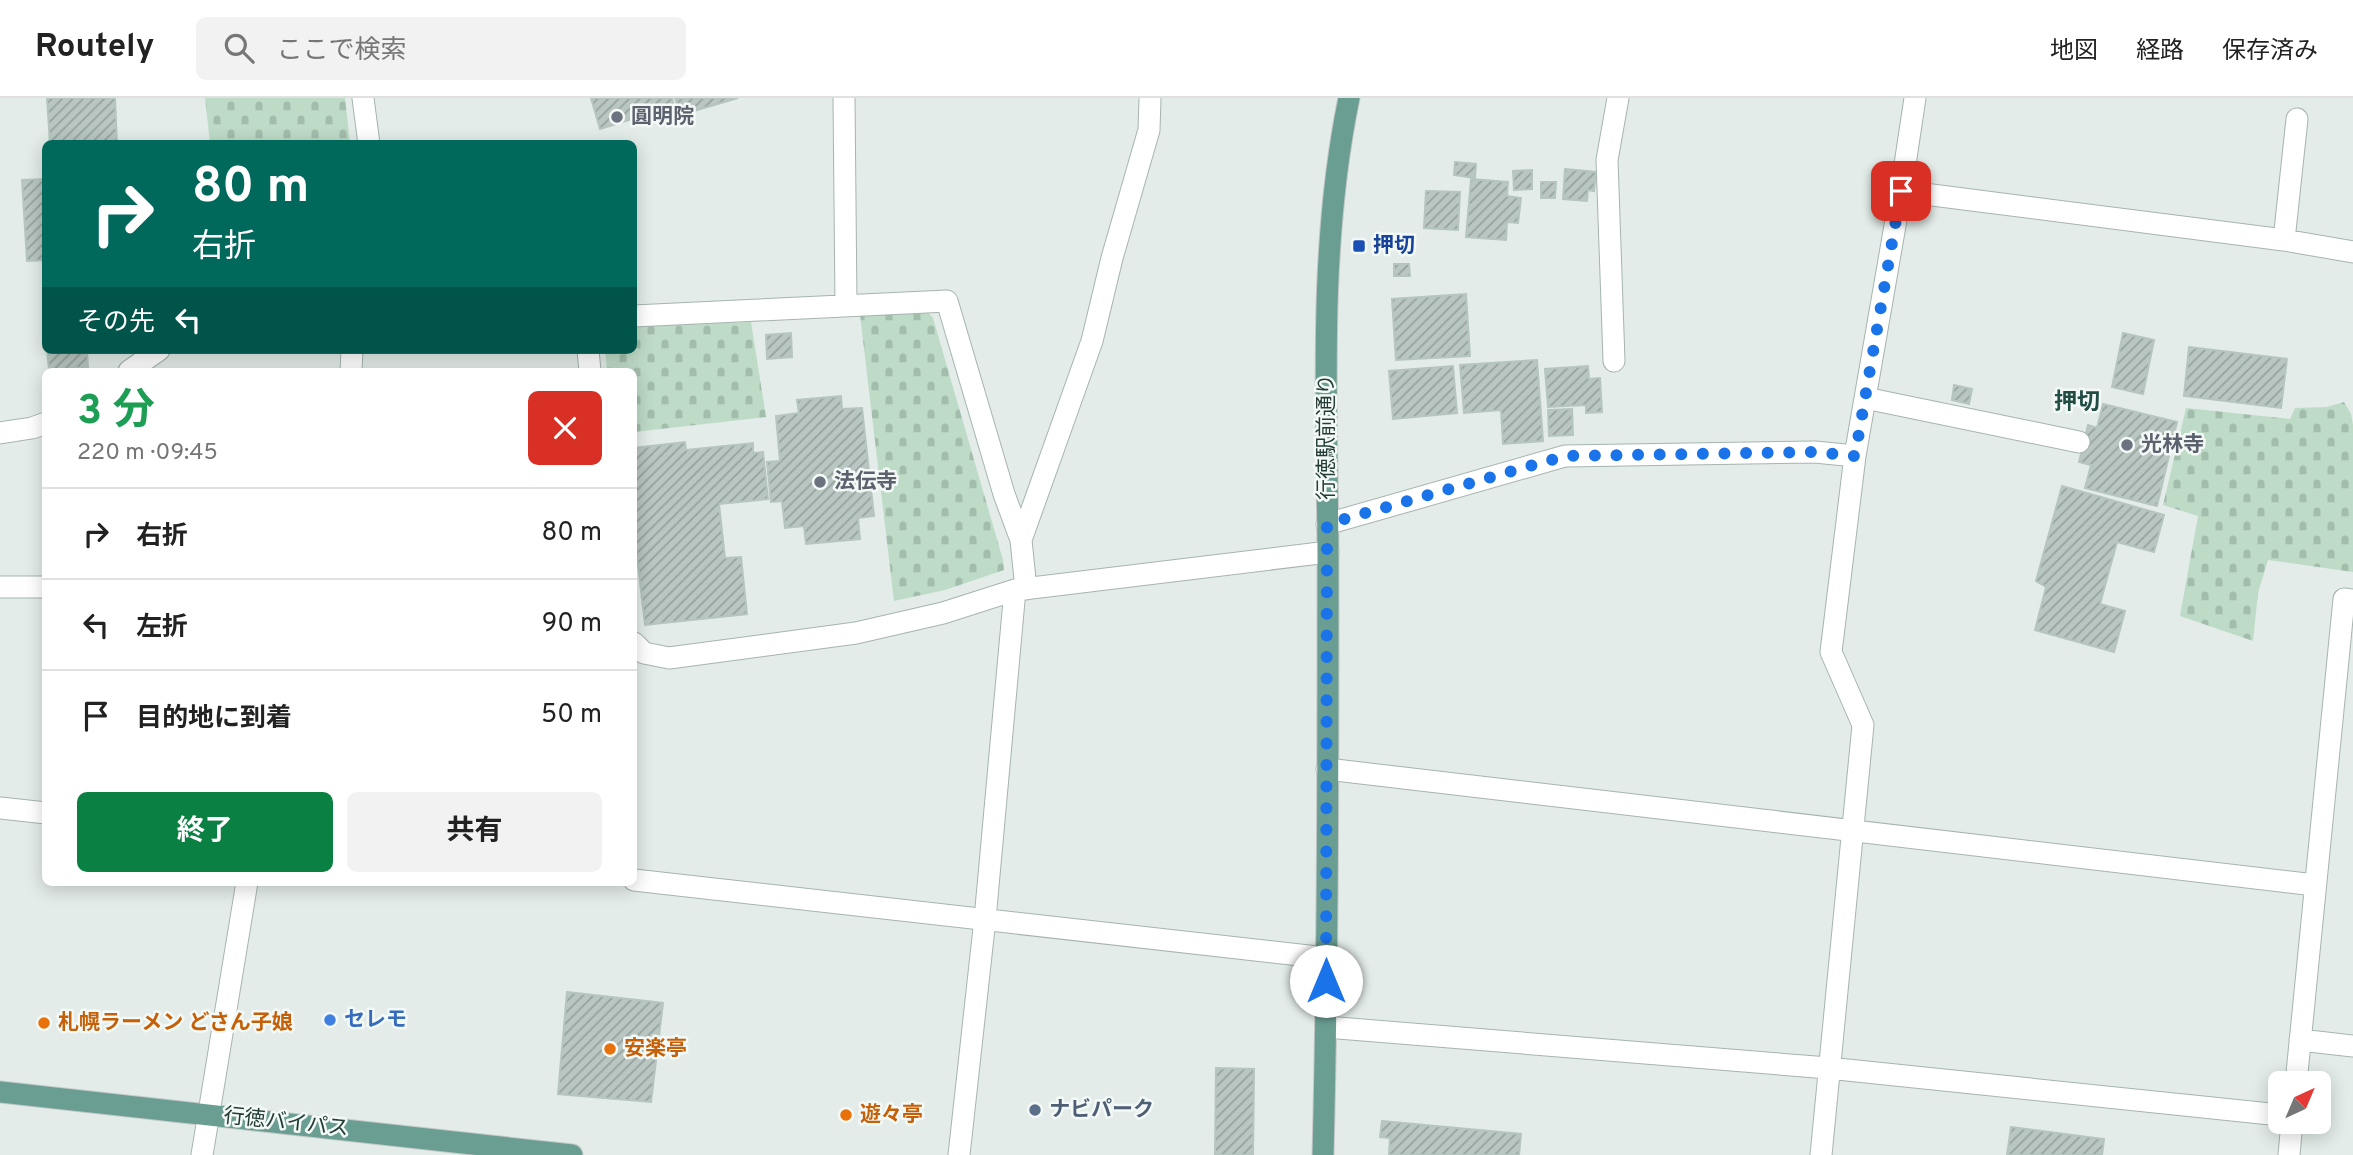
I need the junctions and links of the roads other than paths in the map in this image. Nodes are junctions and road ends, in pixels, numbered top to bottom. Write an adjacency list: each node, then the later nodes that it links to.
1 (363, 98): 8 (street)
2 (844, 98): 12 (street)
3 (1150, 98): 23 (street)
4 (1349, 98): 22 (main road, 行徳駅前通り)
5 (1618, 98): 15 (street)
6 (1915, 98): 9 (street)
7 (2297, 120): 10 (street)
8 (368, 140)
9 (1901, 191): 10 (street); 17 (street)
10 (2284, 240): 11 (street)
11 (2353, 252)
12 (846, 305): 13 (street); 23 (street)
13 (637, 316)
14 (153, 354): 16 (street)
15 (1614, 361)
16 (133, 368)
17 (1865, 398): 20 (street); 21 (street)
18 (42, 424): 19 (street)
19 (0, 433)
20 (2078, 442)
21 (1855, 456): 22 (street); 33 (street)
22 (1327, 524): 24 (main road, 行徳駅前通り)
23 (1021, 540): 27 (street)
24 (1328, 552): 27 (street); 30 (main road, 行徳駅前通り)
25 (0, 587): 26 (street)
26 (42, 587)
27 (1020, 590): 29 (street); 37 (street)
28 (2353, 600): 35 (street)
29 (637, 646)
30 (1327, 769): 33 (street); 38 (main road, 行徳駅前通り)
31 (0, 808): 32 (street)
32 (42, 813)
33 (1853, 831): 35 (street); 42 (street)
34 (637, 880): 37 (street)
35 (2315, 885): 40 (street)
36 (246, 886): 45 (street)
37 (985, 919): 38 (street); 50 (street)
38 (1326, 958): 39 (main road, 行徳駅前通り)
39 (1326, 1027): 42 (street); 51 (main road, 行徳駅前通り)
40 (2300, 1040): 41 (street); 43 (street)
41 (2353, 1046)
42 (1828, 1068): 46 (street); 52 (street)
43 (2297, 1071)
44 (0, 1093): 45 (main road, 行徳バイパス)
45 (208, 1114): 48 (street); 49 (main road, 行徳バイパス)
46 (2268, 1114)
47 (2291, 1134): 53 (street)
48 (202, 1155)
49 (572, 1155)
50 (959, 1155)
51 (1323, 1155)
52 (1821, 1155)
53 (2289, 1155)

